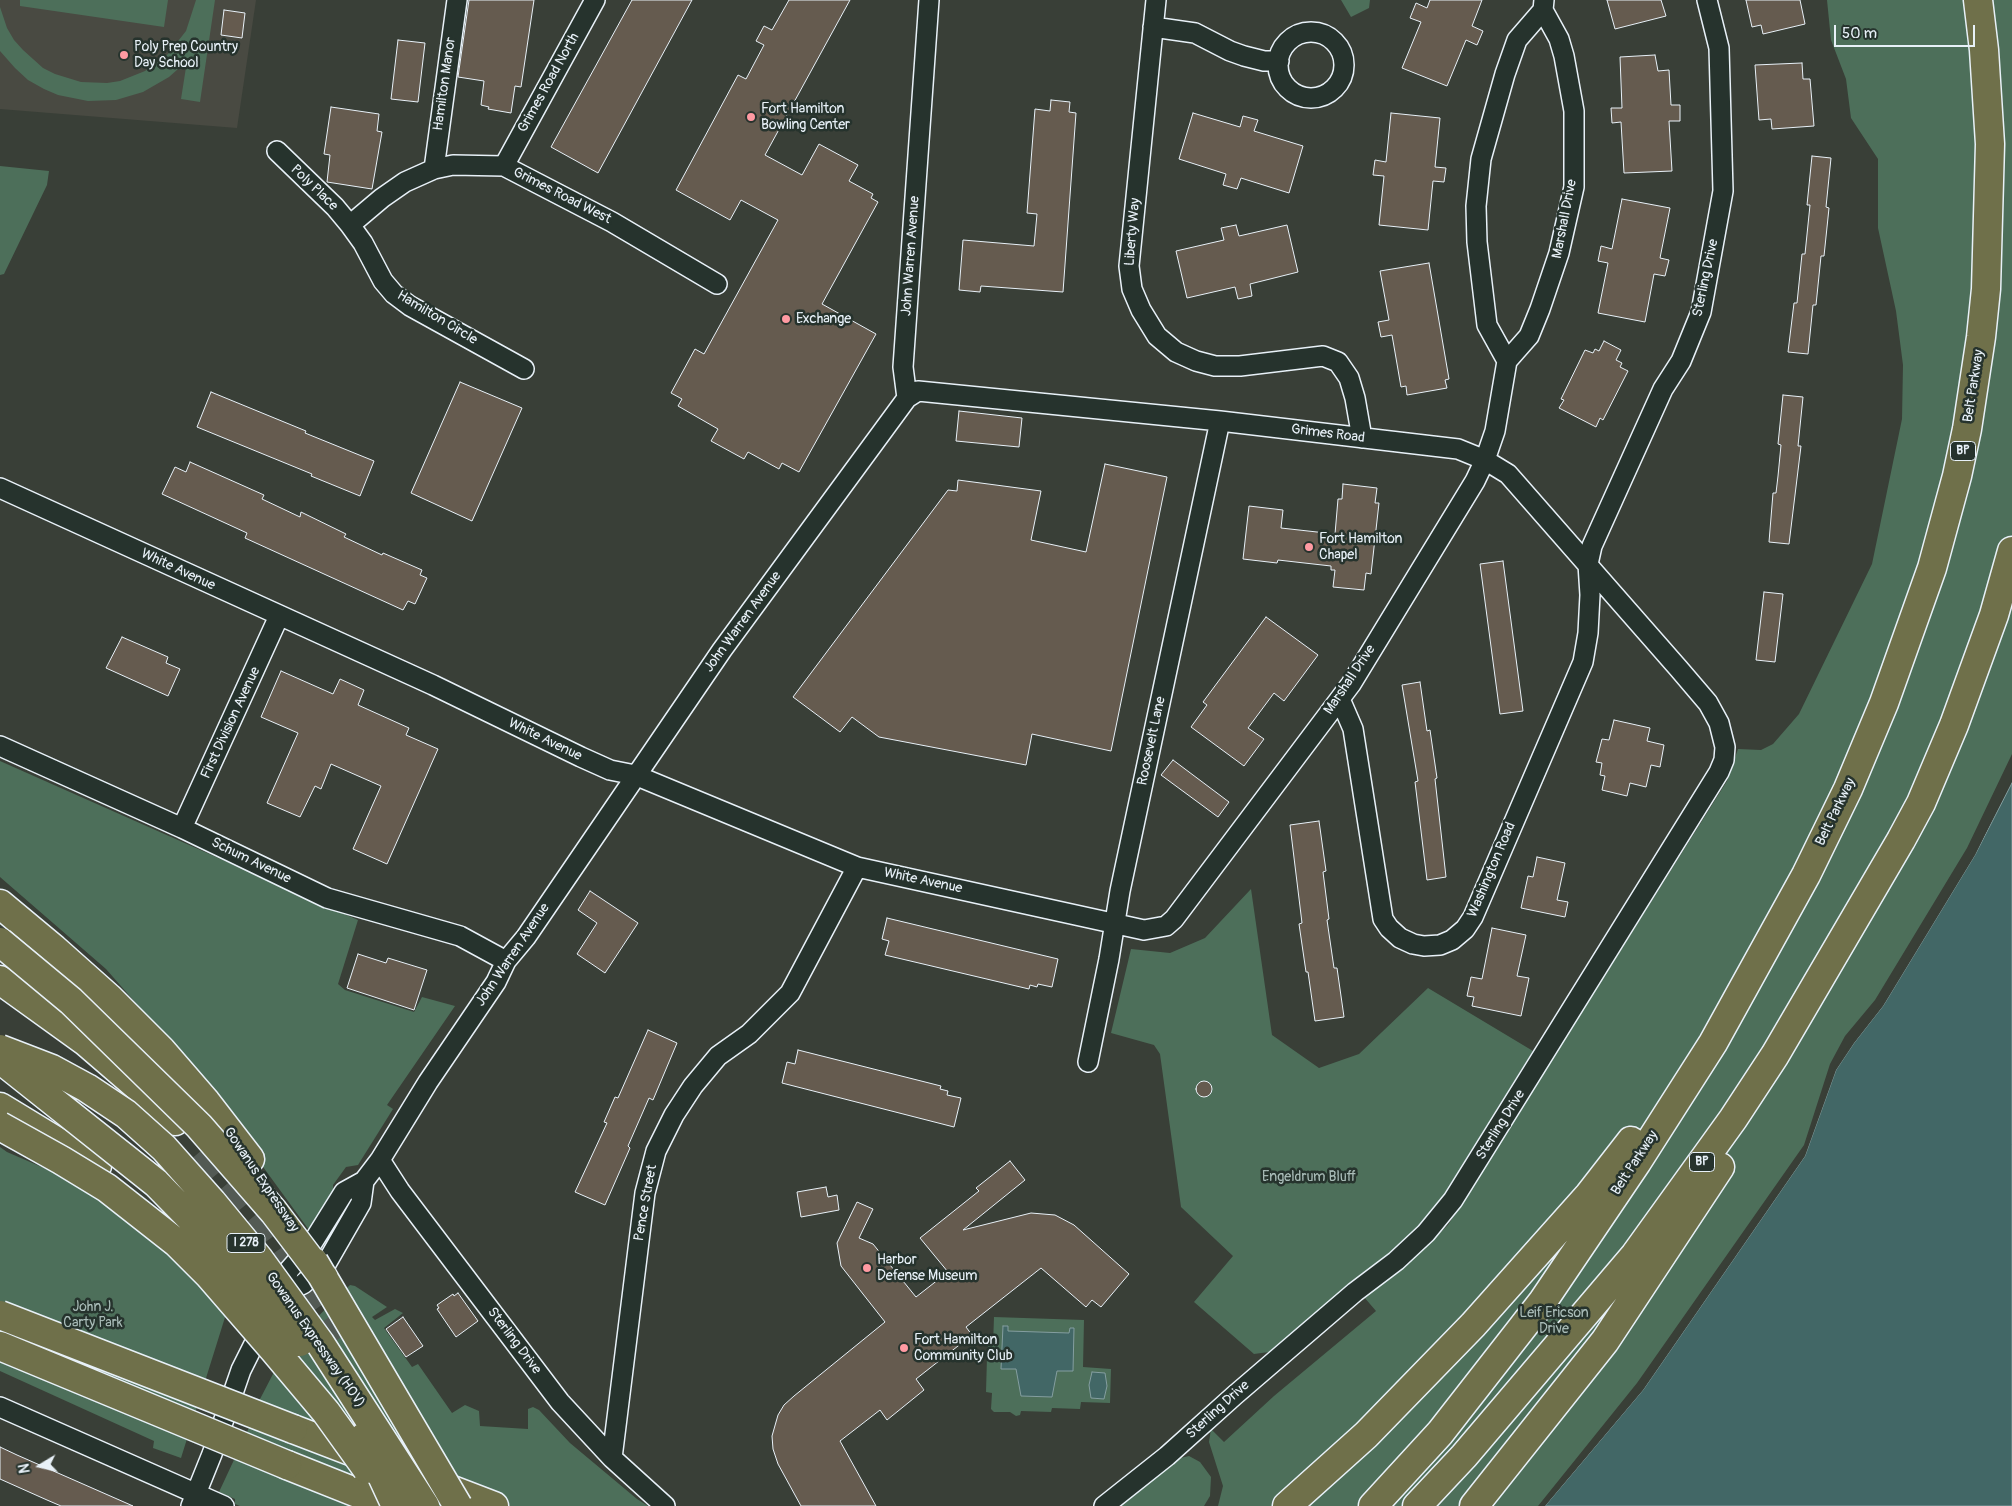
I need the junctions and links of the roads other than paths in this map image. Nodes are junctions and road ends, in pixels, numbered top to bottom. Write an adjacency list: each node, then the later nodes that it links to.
1 (457, 0): 12 (street, Hamilton Manor)
2 (595, 0): 11 (street, Grimes Road North)
3 (929, 0): 17 (street, John Warren Avenue)
4 (1156, 0): 8 (street, Liberty Way)
5 (1707, 0): 23 (street, Sterling Drive)
6 (1978, 0): 32 (highway, Belt Parkway / BP)
7 (1543, 5): 15 (street, Marshall Drive); 15 (street, Marshall Drive)
8 (1153, 27): 9 (street); 19 (street, Liberty Way)
9 (1279, 61)
10 (277, 151): 13 (street, Poly Place)
11 (504, 166): 12 (street, Grimes Road West); 14 (street, Grimes Road West)
12 (434, 169): 13 (street, Grimes Road West)
13 (350, 225): 16 (street, Hamilton Circle)
14 (716, 284)
15 (1507, 361): 20 (street, Marshall Drive)
16 (524, 369)
17 (907, 398): 18 (street, Grimes Road); 28 (street, John Warren Avenue)
18 (1220, 421): 19 (street, Grimes Road); 34 (street, Roosevelt Lane)
19 (1362, 438): 20 (street, Grimes Road)
20 (1485, 460): 23 (street, Grimes Road); 26 (street, Marshall Drive)
21 (0, 488): 24 (street, White Avenue)
22 (2012, 551): 30 (highway, BP)
23 (1588, 564): 25 (street, Grimes Road); 26 (street, Washington Road)
24 (279, 616): 28 (street, White Avenue); 29 (street, First Division Avenue)
25 (1665, 653): 60 (street, Sterling Drive)
26 (1340, 699): 34 (street, Marshall Drive)
27 (0, 746): 29 (street, Schum Avenue)
28 (635, 775): 31 (street, White Avenue); 36 (street, John Warren Avenue)
29 (182, 828): 36 (street, Schum Avenue)
30 (1900, 840): 63 (highway, BP); 64 (highway)
31 (857, 867): 34 (street, White Avenue); 51 (street, Pence Street)
32 (1806, 875): 61 (highway); 62 (highway, Belt Parkway / BP)
33 (0, 904): 46 (highway, Gowanus Expressway, bridge)
34 (1114, 924): 40 (street, Roosevelt Lane)
35 (0, 942): 46 (highway, bridge)
36 (506, 961): 45 (street, John Warren Avenue)
37 (0, 980): 43 (highway)
38 (0, 1049): 56 (highway, Gowanus Expressway (HOV) / I 278, bridge)
39 (0, 1059): 55 (highway, bridge)
40 (1088, 1062)
41 (0, 1107): 47 (highway)
42 (0, 1126): 55 (highway, bridge)
43 (190, 1136)
44 (0, 1140): 47 (highway, bridge)
45 (380, 1160): 51 (street, Sterling Drive); 52 (street, John Warren Avenue)
46 (324, 1278): 57 (highway, Gowanus Expressway, bridge)
47 (254, 1310): 54 (highway, bridge)
48 (0, 1315): 58 (highway, bridge)
49 (0, 1346): 54 (highway, bridge)
50 (0, 1407): 52 (street)
51 (612, 1458): 59 (street, Sterling Drive)
52 (193, 1500): 53 (street)
53 (224, 1506)
54 (388, 1506)
55 (396, 1506)
56 (425, 1506)
57 (458, 1506)
58 (494, 1506)
59 (665, 1506)
60 (1104, 1506)
61 (1287, 1506)
62 (1373, 1506)
63 (1417, 1506)
64 (1474, 1506)

